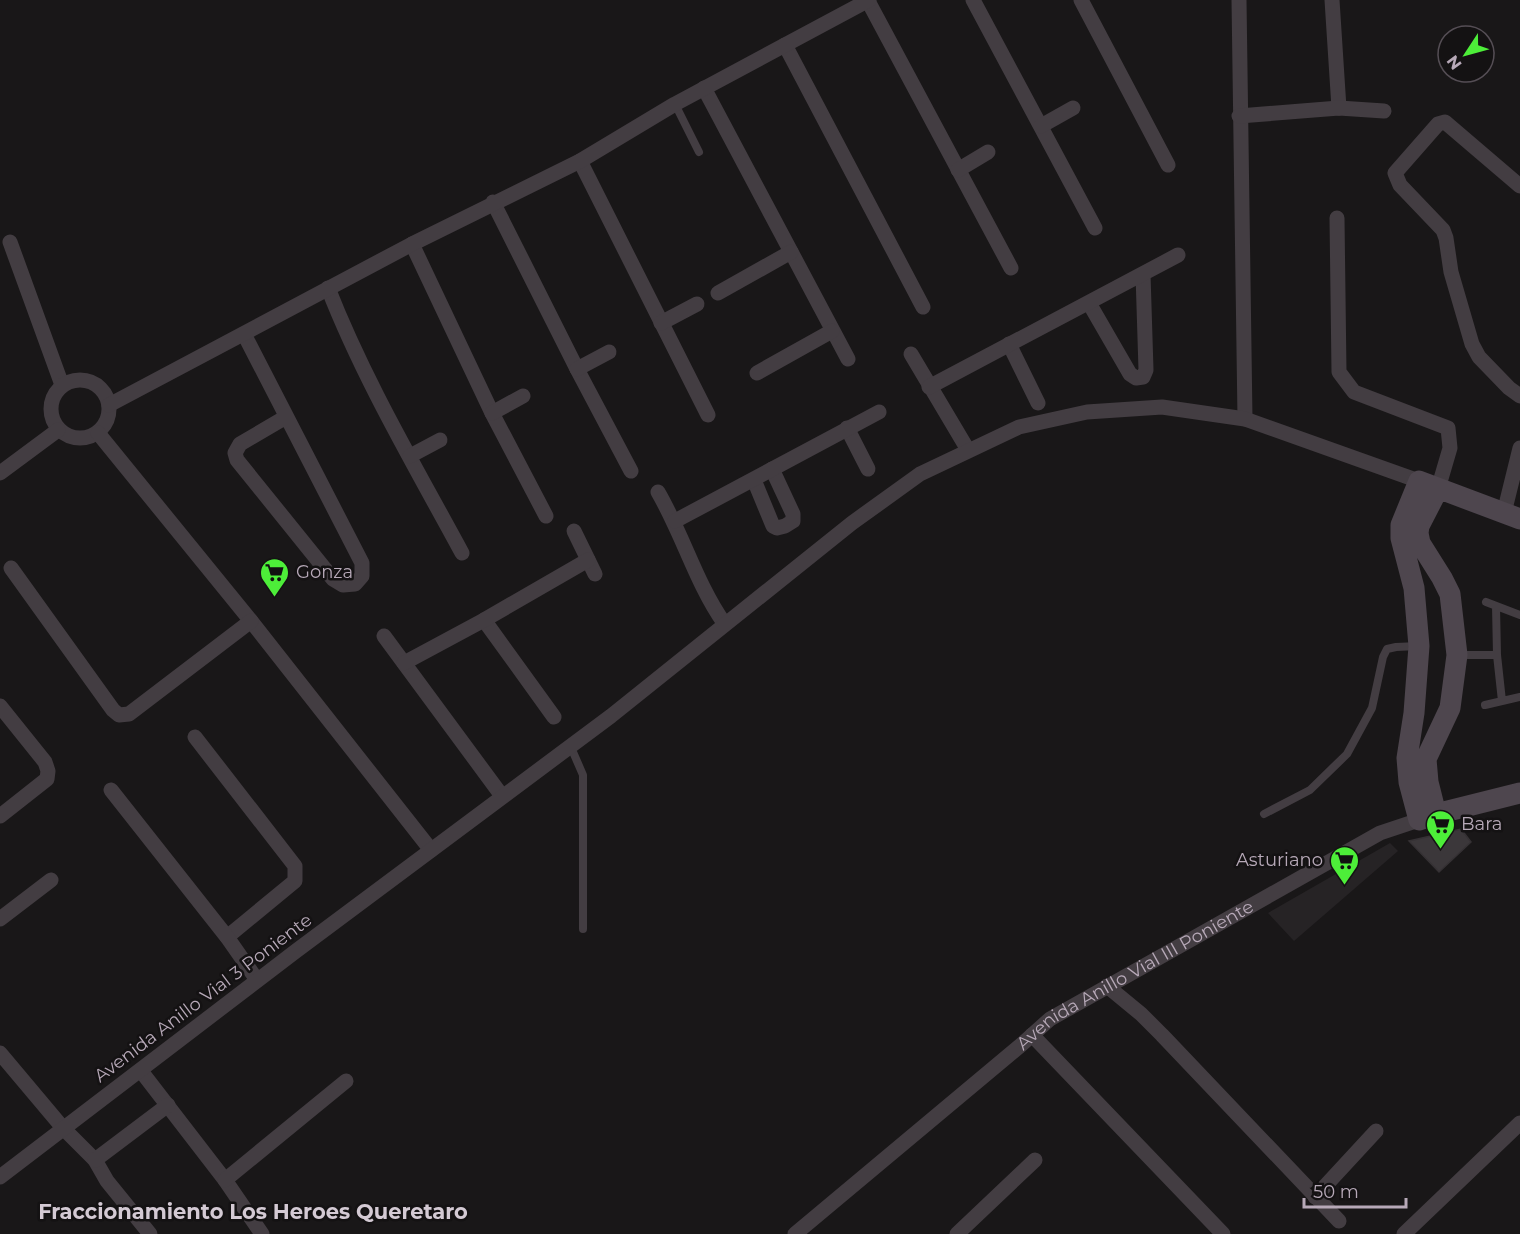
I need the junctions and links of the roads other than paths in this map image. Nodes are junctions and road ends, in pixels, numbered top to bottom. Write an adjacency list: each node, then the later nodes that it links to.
1 (868, 0): 6 (street); 18 (street)
2 (973, 0): 13 (street)
3 (1082, 0): 17 (street)
4 (1239, 0): 12 (street)
5 (1332, 0): 10 (street)
6 (785, 45): 7 (street); 33 (street)
7 (704, 88): 8 (street); 25 (street)
8 (675, 104): 14 (lane); 16 (street)
9 (1073, 108): 13 (street)
10 (1339, 108): 11 (street); 12 (street)
11 (1384, 111)
12 (1239, 116): 53 (street)
13 (1041, 126): 22 (street)
14 (699, 152)
15 (988, 152): 18 (street)
16 (580, 161): 20 (street); 34 (street)
17 (1168, 165)
18 (958, 170): 27 (street)
19 (1520, 186): 46 (street)
20 (493, 202): 24 (street); 41 (street)
21 (1337, 218): 67 (street)
22 (1095, 228)
23 (10, 242): 43 (street)
24 (412, 244): 29 (street); 50 (street)
25 (791, 252): 30 (street); 35 (street)
26 (1178, 255): 28 (street)
27 (1011, 268)
28 (1143, 274): 31 (street); 31 (street)
29 (328, 288): 36 (street); 60 (street)
30 (718, 293)
31 (1089, 303): 37 (street)
32 (697, 304): 34 (street)
33 (923, 307)
34 (661, 323): 51 (street)
35 (832, 331): 40 (street); 42 (street)
36 (244, 334): 48 (street); 52 (street)
37 (1009, 344): 44 (street); 47 (street)
38 (609, 352): 41 (street)
39 (911, 354): 44 (street)
40 (848, 359)
41 (577, 369): 63 (street)
42 (757, 373)
43 (62, 386): 48 (street); 55 (street)
44 (929, 387): 59 (street)
45 (523, 396): 50 (street)
46 (1520, 396)
47 (1038, 403)
48 (109, 405): 56 (street)
49 (879, 412): 54 (street)
50 (492, 413): 69 (street)
51 (708, 415)
52 (286, 417): 52 (street)
53 (1245, 419): 59 (street, Avenida Anillo Vial 3 Poniente); 66 (street, Avenida Anillo Vial 3 Poniente)
54 (847, 428): 61 (street); 62 (street)
55 (58, 430): 56 (street); 64 (street)
56 (98, 433): 83 (street)
57 (440, 440): 60 (street)
58 (1520, 448): 70 (street)
59 (968, 450): 84 (street, Avenida Anillo Vial 3 Poniente)
60 (410, 456): 73 (street)
61 (772, 469): 65 (street); 65 (street)
62 (868, 469)
63 (631, 471)
64 (0, 473)
65 (754, 480): 71 (street)
66 (1419, 481): 67 (street); 78 (street)
67 (1438, 489): 70 (street); 77 (street)
68 (658, 492): 71 (street)
69 (546, 516)
70 (1512, 516)
71 (675, 521): 84 (street)
72 (574, 531): 74 (street)
73 (462, 553)
74 (588, 560): 76 (street); 82 (street)
75 (11, 568): 83 (street)
76 (595, 574)
77 (1442, 578): 78 (street); 87 (street)
78 (1414, 588): 86 (street)
79 (1486, 602): 80 (lane)
80 (1496, 606): 81 (lane); 88 (lane)
81 (1520, 615)
82 (484, 620): 89 (street); 95 (street)
83 (251, 621): 105 (street)
84 (724, 623): 98 (street, Avenida Anillo Vial 3 Poniente)
85 (384, 636): 89 (street)
86 (1419, 646): 94 (street); 102 (lane)
87 (1457, 655): 88 (lane); 96 (street)
88 (1497, 655): 91 (lane)
89 (404, 663): 101 (street)
90 (1520, 697): 91 (lane)
91 (1502, 701): 92 (lane)
92 (1485, 705)
93 (0, 706): 103 (street)
94 (1414, 713): 96 (street); 104 (street)
95 (554, 717)
96 (1442, 722): 104 (street)
97 (195, 737): 109 (street)
98 (570, 745): 101 (street, Avenida Anillo Vial 3 Poniente); 108 (lane)
99 (111, 790): 109 (street)
100 (1520, 793): 104 (street, Avenida Anillo Vial III Poniente)
101 (502, 795): 105 (street, Avenida Anillo Vial 3 Poniente)
102 (1264, 814)
103 (0, 816)
104 (1428, 817): 111 (street, Avenida Anillo Vial III Poniente)
105 (431, 850): 110 (street, Avenida Anillo Vial 3 Poniente)
106 (51, 880): 107 (street)
107 (0, 919)
108 (583, 929)
109 (227, 937): 110 (street)
110 (257, 980): 114 (street, Avenida Anillo Vial 3 Poniente)
111 (1107, 986): 112 (street, Avenida Anillo Vial III Poniente); 124 (street)
112 (1032, 1035): 128 (street, Avenida Anillo Vial III Poniente); 130 (street)
113 (0, 1053): 118 (street)
114 (141, 1071): 116 (street); 118 (street, Avenida Anillo Vial 3 Poniente)
115 (346, 1081): 123 (street)
116 (168, 1105): 120 (street); 123 (street)
117 (1520, 1122): 131 (street)
118 (63, 1128): 120 (street); 122 (street, Avenida Anillo Vial 3 Poniente)
119 (1376, 1131): 124 (street)
120 (94, 1160): 126 (street)
121 (1035, 1160): 129 (street)
122 (0, 1177)
123 (225, 1180): 127 (street)
124 (1315, 1197): 125 (street)
125 (1339, 1221)
126 (150, 1234)
127 (262, 1234)
128 (795, 1234)
129 (957, 1234)
130 (1223, 1234)
131 (1404, 1234)

